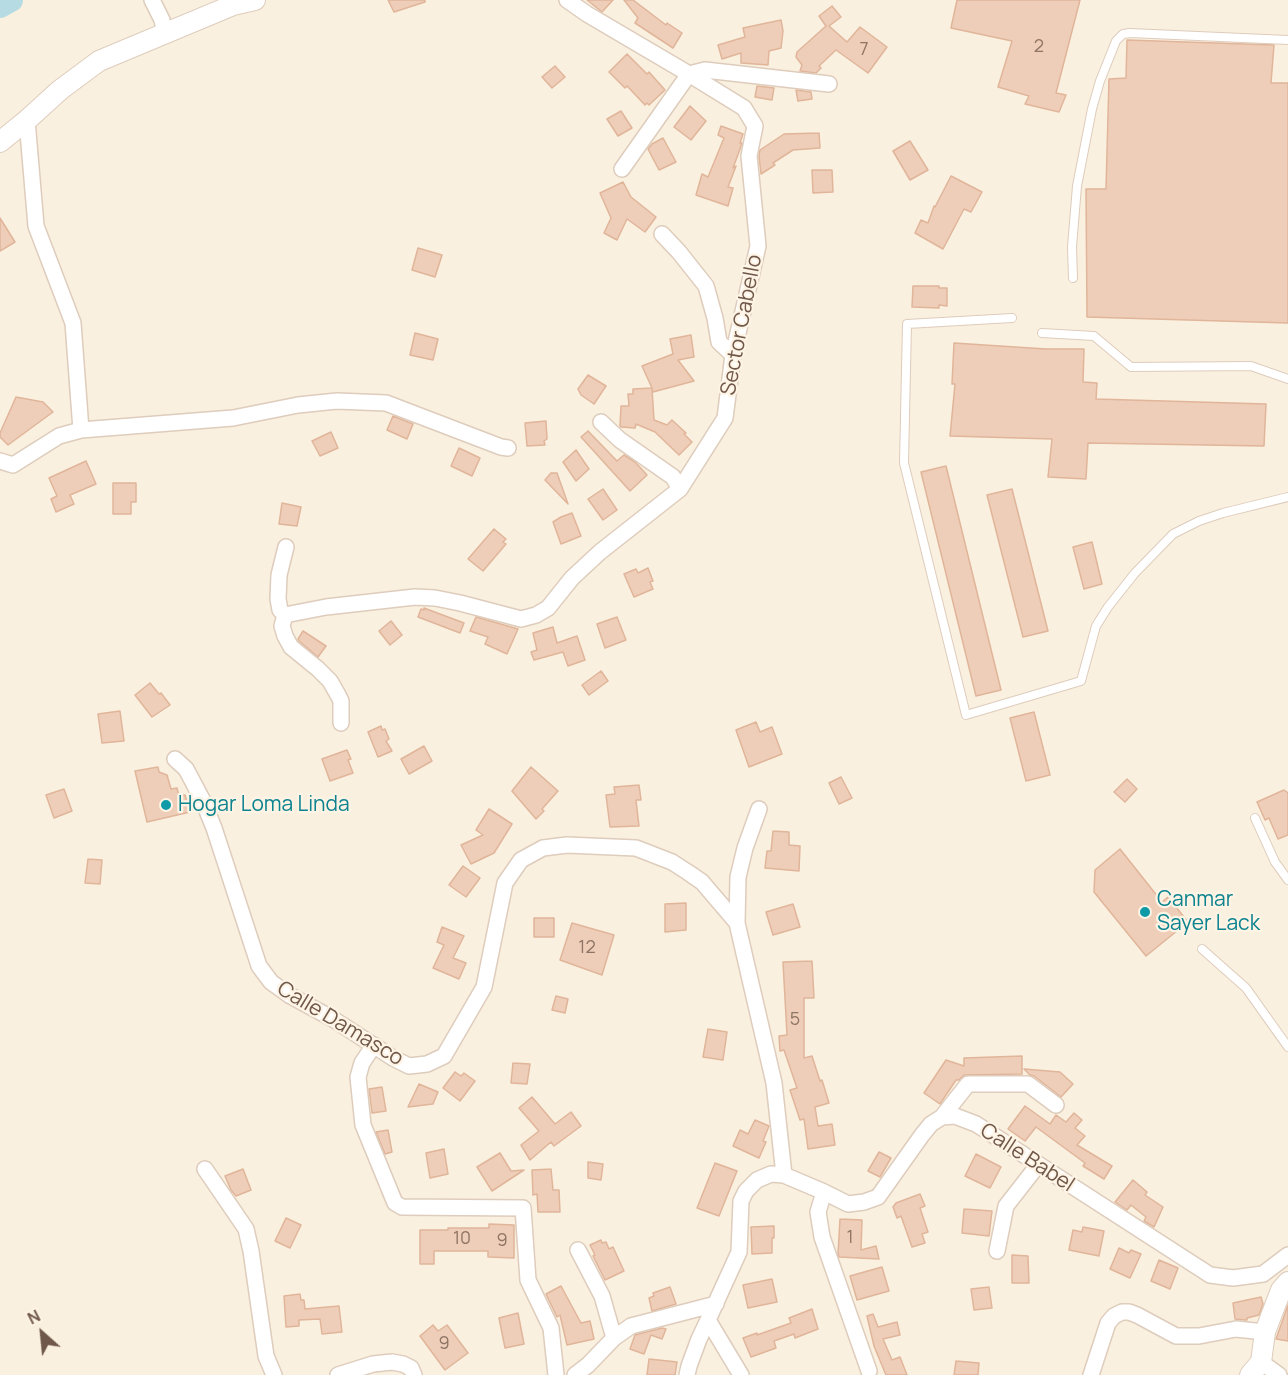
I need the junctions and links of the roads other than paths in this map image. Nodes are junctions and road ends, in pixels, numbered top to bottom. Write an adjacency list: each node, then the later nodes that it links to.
1 (255, 0): 4 (street)
2 (567, 0): 6 (street, Sector Cabello)
3 (154, 2): 4 (street)
4 (165, 34): 8 (street)
5 (1288, 40): 12 (lane)
6 (689, 74): 7 (street); 10 (street); 15 (street, Sector Cabello)
7 (829, 84)
8 (27, 120): 9 (street); 18 (street)
9 (0, 142)
10 (622, 169)
11 (662, 234): 15 (street)
12 (1073, 278)
13 (1012, 318): 22 (lane)
14 (1042, 333): 16 (lane)
15 (733, 355): 21 (street, Sector Cabello)
16 (1288, 380)
17 (601, 422): 21 (street)
18 (81, 430): 19 (street); 20 (street)
19 (508, 448)
20 (0, 461)
21 (680, 489): 24 (street, Sector Cabello)
22 (1288, 497)
23 (286, 547): 24 (street)
24 (285, 615): 25 (street)
25 (341, 723)
26 (175, 759): 32 (street, Calle Damasco)
27 (759, 809): 30 (street, Calle Damasco)
28 (1255, 818): 29 (lane)
29 (1288, 880)
30 (737, 923): 32 (street, Calle Damasco); 38 (street, Calle Damasco)
31 (1202, 949): 33 (lane)
32 (374, 1045): 53 (street)
33 (1288, 1047)
34 (1056, 1105): 35 (street)
35 (942, 1117): 36 (street, Calle Babel); 39 (street)
36 (1038, 1165): 41 (street); 42 (street, Calle Babel)
37 (205, 1169): 50 (street)
38 (784, 1175): 39 (street); 44 (street)
39 (824, 1192): 49 (street)
40 (578, 1250): 47 (street)
41 (997, 1251)
42 (1288, 1256)
43 (1288, 1282): 46 (street)
44 (716, 1304): 45 (street); 47 (street)
45 (708, 1320): 55 (street); 56 (street)
46 (1265, 1332): 48 (street); 57 (street)
47 (614, 1338): 54 (street)
48 (1256, 1369): 58 (street)
49 (869, 1371)
50 (274, 1375)
51 (338, 1375): 52 (street)
52 (414, 1375)
53 (556, 1375)
54 (574, 1375)
55 (687, 1375)
56 (741, 1375)
57 (1091, 1375)
58 (1279, 1375)

